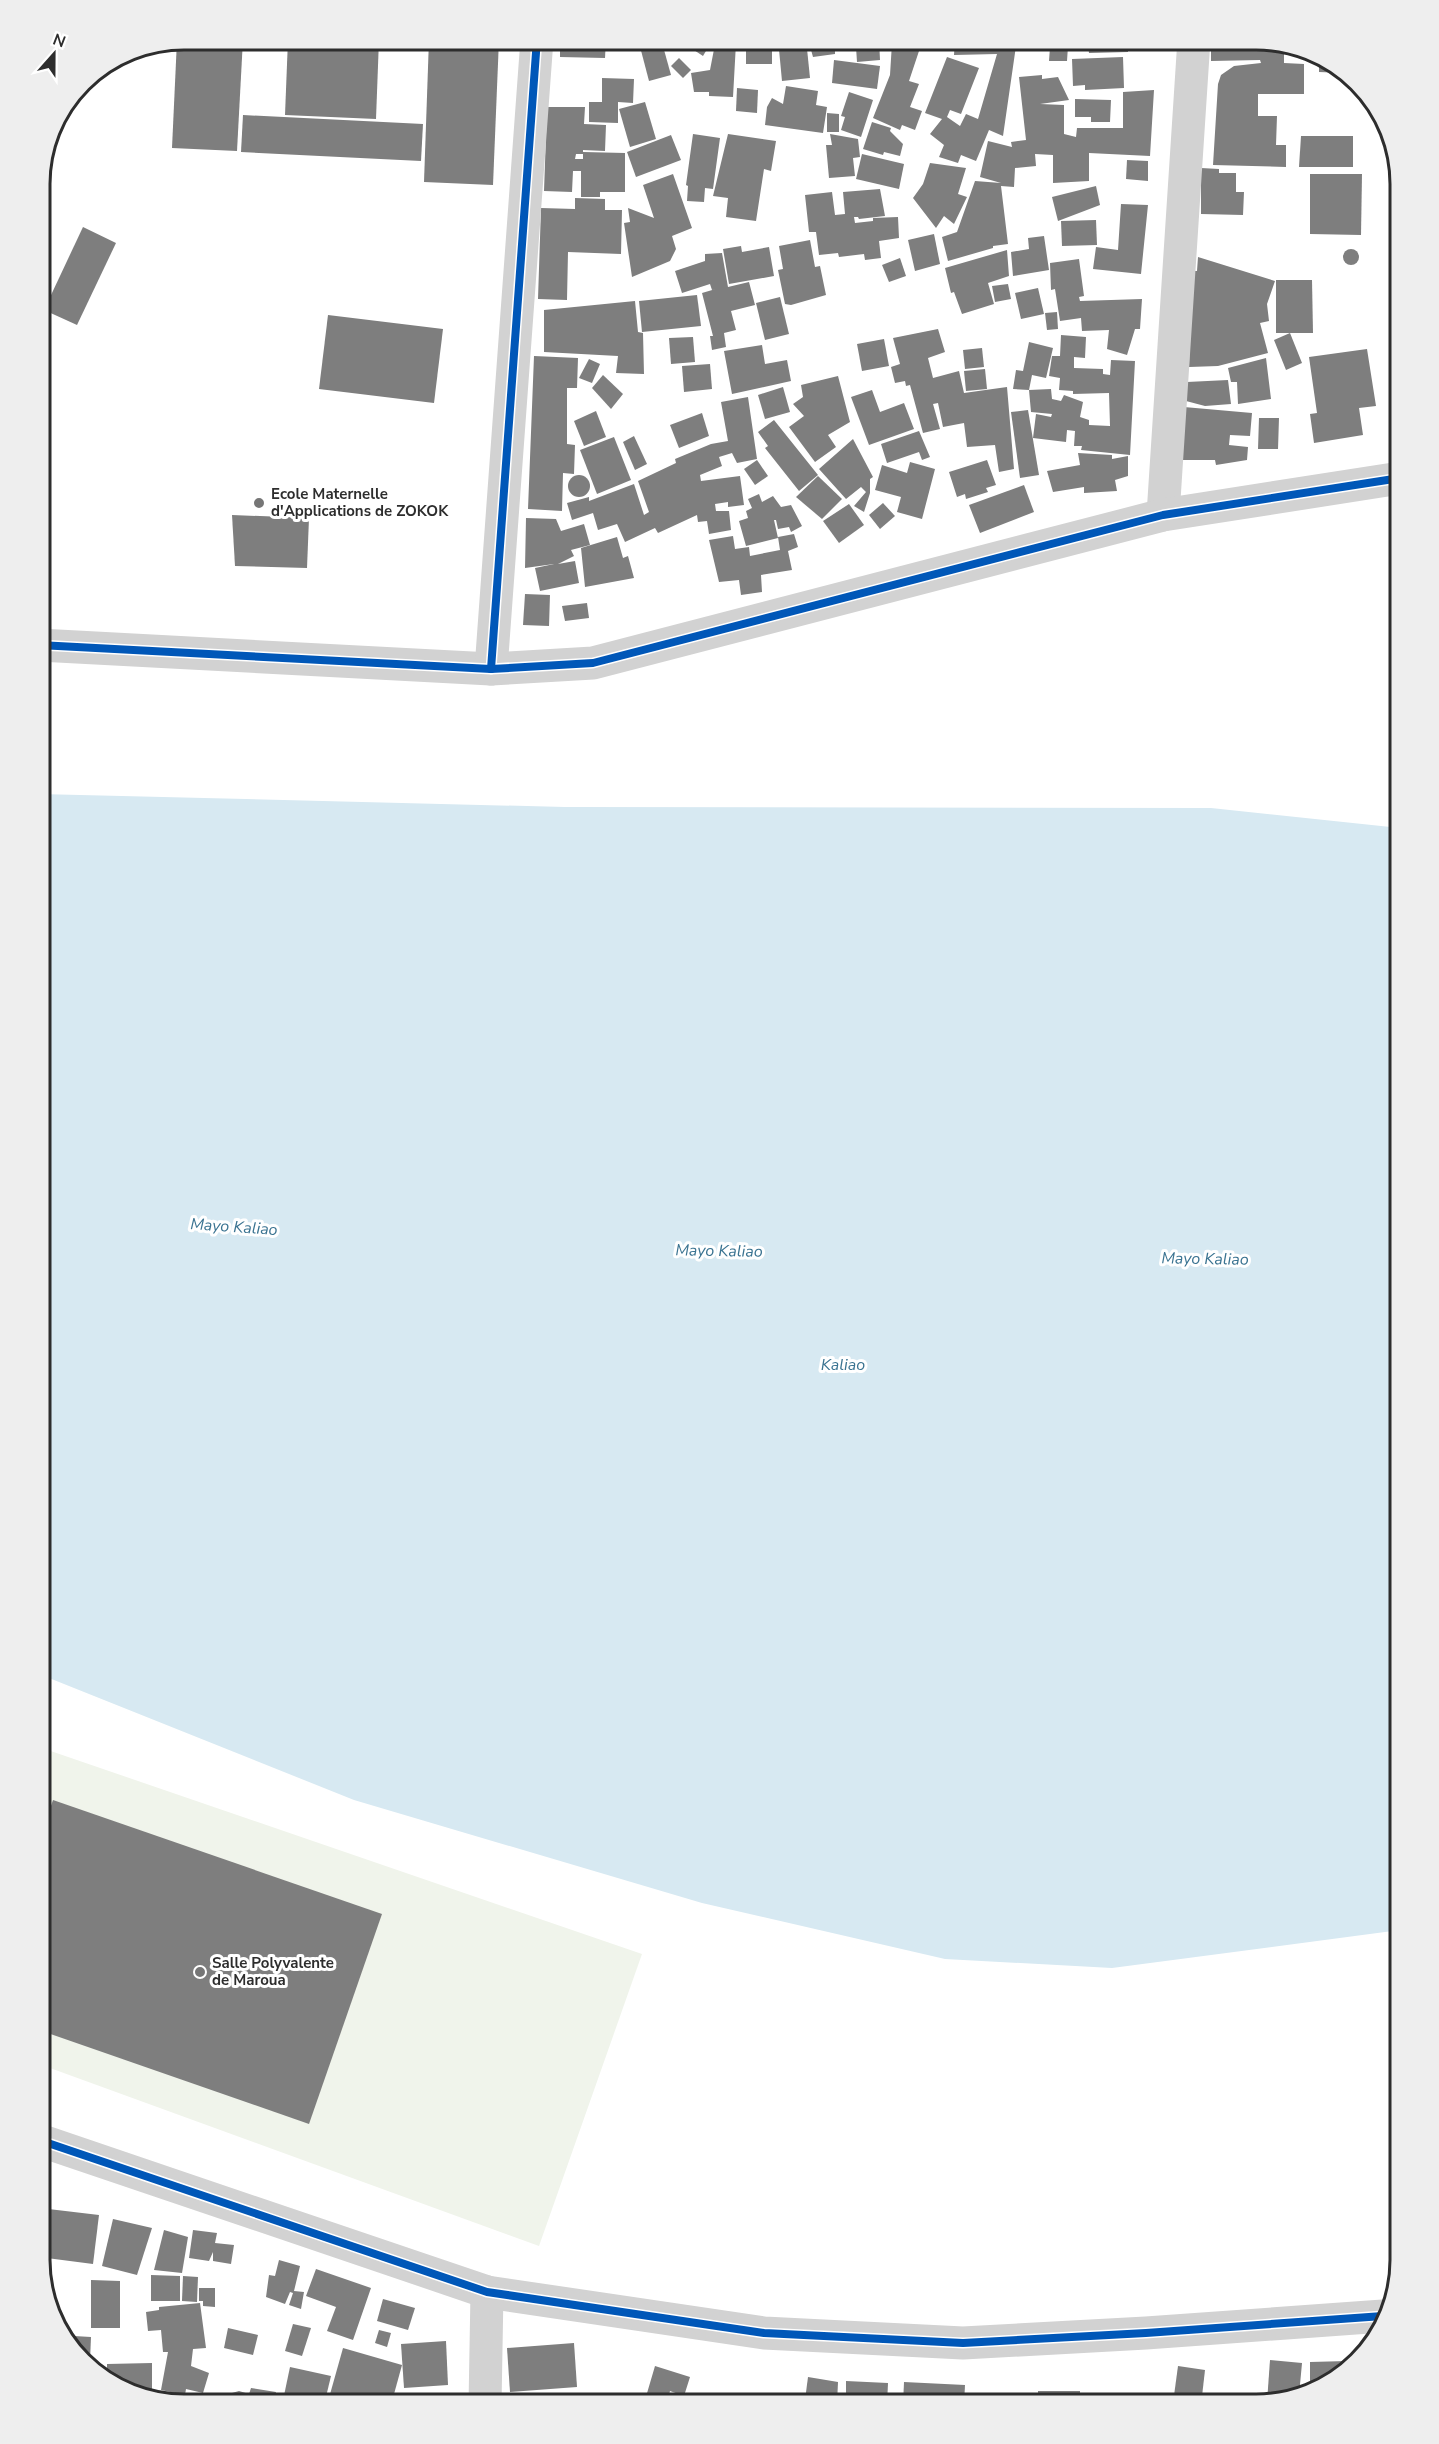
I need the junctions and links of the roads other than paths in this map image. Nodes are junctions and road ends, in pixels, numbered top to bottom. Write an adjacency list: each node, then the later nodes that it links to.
1 (536, 50): 6 (street)
2 (1193, 50): 4 (street)
3 (1390, 480): 4 (street)
4 (1163, 515): 6 (street)
5 (50, 646): 6 (street)
6 (491, 669)
7 (50, 2144): 8 (street)
8 (487, 2292): 9 (street); 10 (street)
9 (1377, 2316)
10 (485, 2394)

